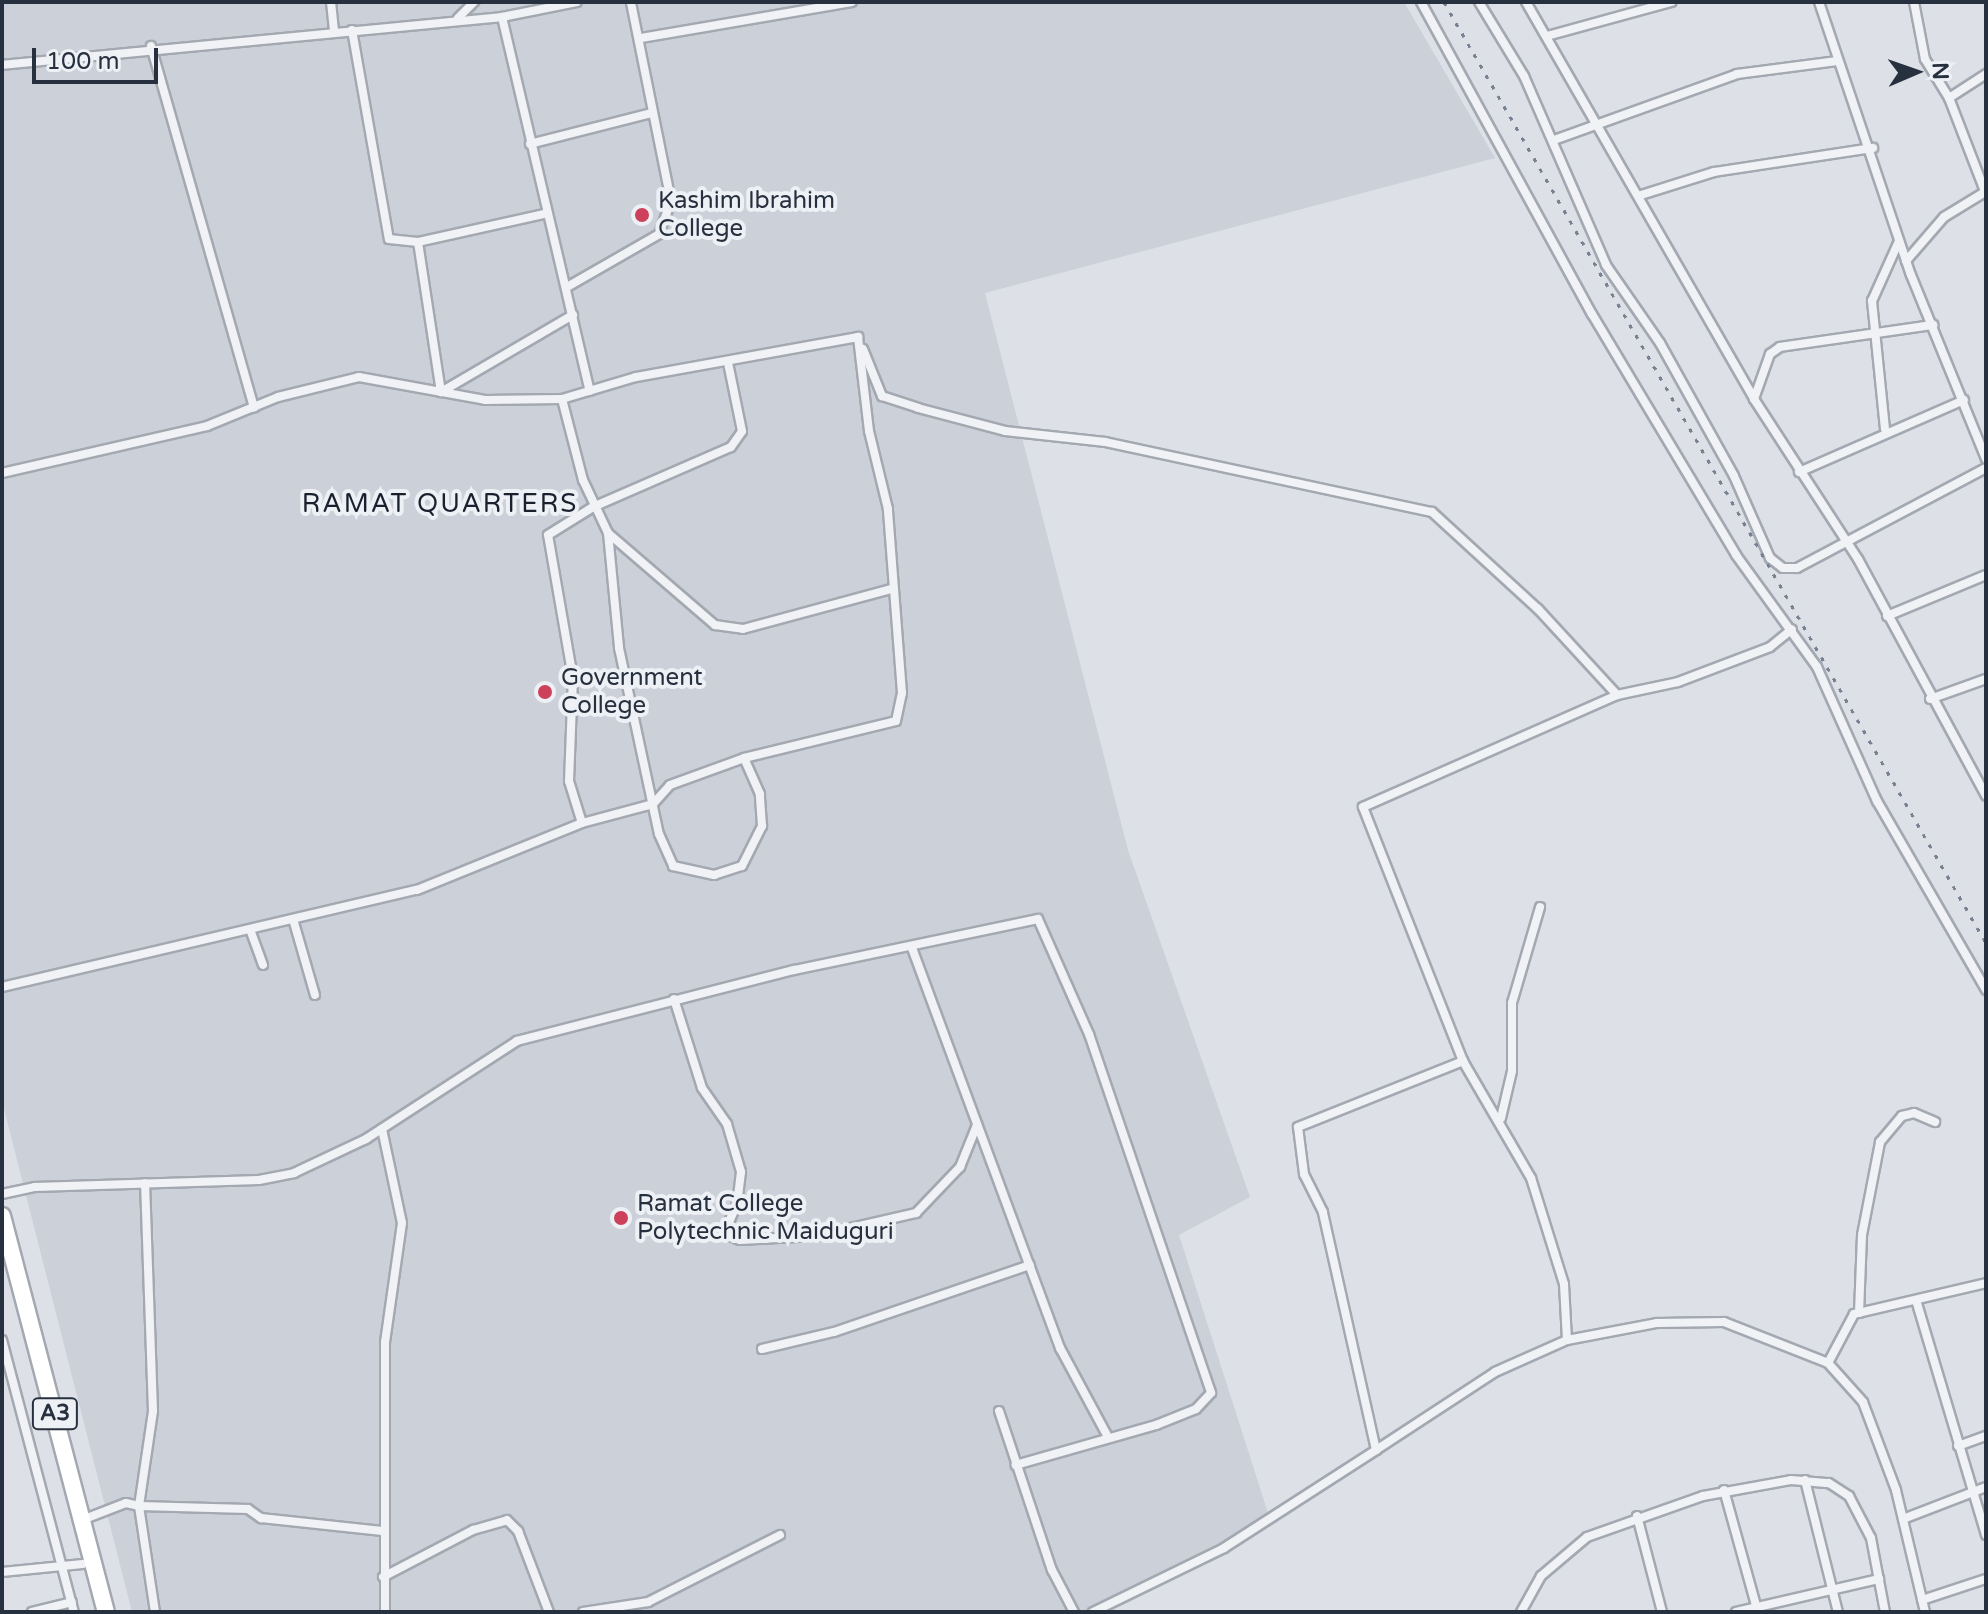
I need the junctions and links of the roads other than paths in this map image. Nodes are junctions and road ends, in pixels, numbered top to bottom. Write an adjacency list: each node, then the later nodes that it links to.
1 (331, 2): 15 (street)
2 (474, 2): 13 (street)
3 (577, 2): 12 (street)
4 (631, 2): 17 (street)
5 (852, 2): 17 (street)
6 (1421, 2): 59 (street)
7 (1479, 2): 25 (street)
8 (1526, 2): 16 (street)
9 (1671, 2): 16 (street)
10 (1819, 2): 19 (street)
11 (1914, 2): 22 (street)
12 (502, 17): 13 (street); 26 (street)
13 (457, 18): 14 (street)
14 (352, 30): 15 (street); 34 (street)
15 (334, 31): 18 (street)
16 (1547, 36): 24 (street)
17 (641, 38): 23 (street)
18 (151, 46): 20 (street); 47 (street)
19 (1837, 61): 24 (street); 27 (street)
20 (2, 65)
21 (1986, 74): 22 (street)
22 (1949, 98): 29 (street)
23 (652, 113): 26 (street); 36 (street)
24 (1597, 120): 25 (street); 31 (street)
25 (1554, 140): 55 (street)
26 (530, 144): 32 (street)
27 (1873, 148): 31 (street); 33 (street)
28 (1986, 163): 29 (street)
29 (1976, 167): 30 (street)
30 (1986, 193): 35 (street)
31 (1641, 195): 45 (street)
32 (544, 214): 34 (street); 36 (street)
33 (1899, 241): 35 (street); 39 (street)
34 (418, 242): 43 (street)
35 (1906, 261): 38 (street)
36 (567, 287): 37 (street)
37 (573, 315): 42 (street); 43 (street)
38 (1933, 325): 39 (street); 46 (street)
39 (1877, 330): 45 (street); 48 (street)
40 (858, 337): 41 (street); 57 (street); 61 (street)
41 (728, 363): 42 (street); 53 (street)
42 (590, 391): 44 (street)
43 (441, 392): 44 (street); 47 (street)
44 (562, 399): 53 (street)
45 (1754, 399): 51 (street)
46 (1964, 400): 48 (street); 49 (street)
47 (254, 408): 52 (street)
48 (1885, 429): 51 (street)
49 (1986, 459)
50 (1986, 468): 55 (street)
51 (1799, 472): 55 (street)
52 (2, 473)
53 (593, 507): 54 (street); 67 (street)
54 (608, 533): 57 (street); 66 (street)
55 (1843, 544): 58 (street)
56 (1986, 575): 58 (street)
57 (891, 589): 63 (street)
58 (1887, 616): 62 (street)
59 (1792, 629): 61 (street); 74 (street)
60 (1986, 679): 62 (street)
61 (1617, 695): 77 (street)
62 (1930, 699): 64 (street)
63 (744, 758): 66 (street); 66 (street)
64 (1983, 782): 65 (street)
65 (1986, 796)
66 (653, 804): 67 (street)
67 (582, 823): 69 (street)
68 (1540, 907): 78 (street)
69 (293, 919): 70 (street); 75 (street)
70 (251, 932): 72 (street); 73 (street)
71 (912, 948): 76 (street); 80 (street); 96 (street)
72 (263, 965)
73 (2, 987)
74 (1986, 990)
75 (315, 995)
76 (674, 999): 80 (street); 81 (street)
77 (1463, 1061): 78 (street); 98 (street)
78 (1501, 1119): 91 (street)
79 (1935, 1122): 89 (street)
80 (977, 1125): 86 (street)
81 (382, 1129): 82 (street); 108 (street)
82 (145, 1183): 83 (street); 104 (street)
83 (2, 1194)
84 (2, 1216): 107 (highway, A3)
85 (2, 1252): 111 (highway, A3)
86 (1030, 1265): 92 (street); 96 (street)
87 (1986, 1283): 88 (street)
88 (1916, 1300): 89 (street); 97 (street)
89 (1859, 1313): 93 (street)
90 (2, 1340): 112 (street)
91 (1567, 1340): 93 (street); 98 (street)
92 (762, 1349)
93 (1828, 1363): 106 (street)
94 (999, 1411): 99 (street)
95 (1986, 1436): 97 (street)
96 (1108, 1437): 99 (street)
97 (1958, 1446): 103 (street)
98 (1376, 1450): 130 (street)
99 (1016, 1465): 129 (street)
100 (1805, 1480): 102 (street); 115 (street); 117 (street)
101 (1986, 1487): 103 (street)
102 (1724, 1490): 105 (street); 120 (street)
103 (1973, 1491): 106 (street); 110 (street)
104 (139, 1506): 107 (street); 108 (street); 125 (street)
105 (1637, 1516): 131 (street); 132 (street)
106 (1903, 1519): 118 (street)
107 (82, 1520): 124 (highway, A3)
108 (382, 1531): 114 (street)
109 (780, 1535): 128 (street)
110 (1986, 1535)
111 (83, 1564): 112 (street); 123 (highway, A3)
112 (63, 1568): 113 (street); 119 (street)
113 (2, 1572)
114 (383, 1577): 126 (street); 127 (street)
115 (1879, 1579): 117 (street); 135 (street)
116 (1986, 1579): 118 (street)
117 (1833, 1589): 120 (street); 134 (street)
118 (1922, 1600): 136 (street)
119 (72, 1602): 121 (street); 122 (street)
120 (1757, 1610): 133 (street)
121 (32, 1612)
122 (74, 1612)
123 (95, 1612)
124 (106, 1612)
125 (155, 1612)
126 (385, 1612)
127 (549, 1612)
128 (583, 1612)
129 (1074, 1612)
130 (1093, 1612)
131 (1521, 1612)
132 (1662, 1612)
133 (1736, 1612)
134 (1838, 1612)
135 (1885, 1612)
136 (1925, 1612)

